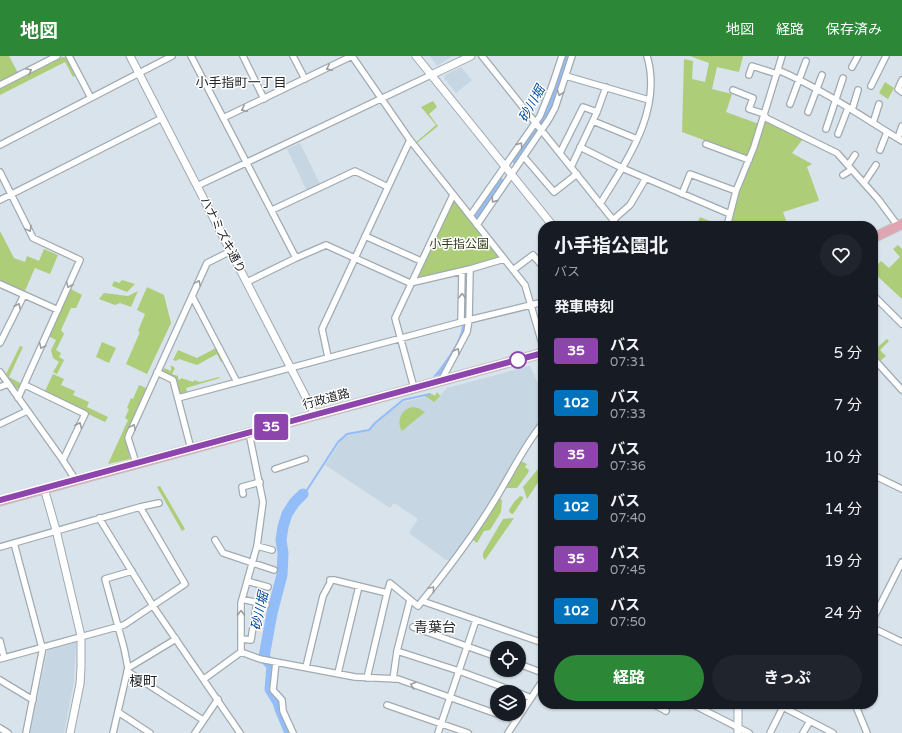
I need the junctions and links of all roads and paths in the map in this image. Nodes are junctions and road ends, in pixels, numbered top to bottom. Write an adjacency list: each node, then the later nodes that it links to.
1 (57, 56): 30 (street, one-way to 1)
2 (69, 56): 37 (street)
3 (130, 56): 21 (street, ハナミズキ通り)
4 (172, 56): 21 (street)
5 (191, 56): 49 (street)
6 (243, 56): 39 (street)
7 (293, 56): 27 (street)
8 (352, 56): 27 (street, one-way to 27); 38 (street)
9 (416, 56): 22 (street)
10 (471, 56): 22 (street)
11 (482, 56): 51 (street)
12 (562, 56): 51 (street)
13 (572, 56): 25 (street)
14 (647, 56): 40 (street)
15 (782, 56): 20 (street)
16 (858, 56): 19 (street)
17 (886, 56): 31 (street)
18 (806, 61): 28 (street)
19 (852, 67)
20 (777, 72): 23 (street); 28 (street); 47 (street)
21 (139, 73): 37 (street); 48 (street, ハナミズキ通り)
22 (431, 75): 38 (street); 71 (street)
23 (749, 75)
24 (822, 75): 34 (street)
25 (566, 76): 32 (street); 55 (street, one-way to 55)
26 (843, 78): 41 (street)
27 (305, 79): 39 (street)
28 (799, 79): 34 (street); 42 (street)
29 (902, 80): 36 (street)
30 (0, 85)
31 (871, 86)
32 (606, 87): 40 (street); 45 (street)
33 (732, 90): 47 (street)
34 (817, 90): 41 (street); 46 (street)
35 (858, 90): 44 (street)
36 (902, 92)
37 (91, 98): 62 (street)
38 (380, 98): 60 (street); 69 (street)
39 (264, 99): 49 (street, one-way to 49)
40 (649, 100): 58 (street)
41 (836, 100): 44 (street); 54 (street)
42 (790, 104)
43 (879, 104): 52 (street)
44 (850, 109): 52 (street); 57 (street)
45 (597, 112): 50 (street); 65 (street)
46 (808, 112)
47 (764, 114): 68 (street); 74 (street)
48 (162, 118): 81 (street, ハナミズキ通り); 85 (street)
49 (223, 118): 69 (street)
50 (593, 121): 58 (street); 63 (street)
51 (535, 123): 55 (street); 71 (street, one-way to 51)
52 (873, 123): 56 (street)
53 (902, 126): 59 (street)
54 (826, 129)
55 (542, 130): 65 (street); 67 (street)
56 (887, 132): 59 (street); 64 (street)
57 (838, 134)
58 (638, 139): 73 (street)
59 (900, 139)
60 (410, 140): 82 (street); 86 (street)
61 (706, 144): 68 (street)
62 (0, 145)
63 (580, 147): 72 (street); 73 (street)
64 (880, 150)
65 (560, 153): 72 (street)
66 (855, 154): 74 (street)
67 (524, 157): 76 (street); 77 (street)
68 (749, 160): 83 (street)
69 (246, 162): 81 (street); 89 (street)
70 (876, 165): 80 (street)
71 (505, 166): 77 (street); 91 (street)
72 (571, 167): 76 (street)
73 (622, 168): 79 (street); 88 (street)
74 (850, 168): 78 (street); 80 (street)
75 (0, 172): 85 (street)
76 (577, 174): 88 (street)
77 (511, 175): 93 (street); 95 (street, one-way to 95)
78 (843, 175)
79 (646, 178): 84 (street); 92 (street)
80 (864, 184): 96 (street)
81 (197, 186): 99 (street, ハナミズキ通り)
82 (388, 187): 89 (street); 97 (street)
83 (736, 191): 84 (street); 90 (street)
84 (682, 194): 90 (street)
85 (12, 195): 87 (street); 116 (street, one-way to 116)
86 (452, 195): 91 (street); 103 (street)
87 (0, 200)
88 (600, 204): 92 (street)
89 (272, 210): 100 (street)
90 (730, 214): 94 (street)
91 (470, 216): 95 (street)
92 (614, 220)
93 (549, 221)
94 (728, 221)
95 (477, 225): 102 (street)
96 (900, 225): 98 (highway)
97 (365, 236): 101 (street); 103 (street)
98 (878, 236)
99 (230, 251): 108 (street, ハナミズキ通り); 112 (street, one-way to 99)
100 (296, 258): 101 (street); 108 (street)
101 (354, 258): 109 (street); 124 (street)
102 (504, 259): 105 (street); 106 (street)
103 (421, 261): 109 (street)
104 (538, 261): 106 (street)
105 (470, 269): 107 (street); 117 (street)
106 (514, 270): 115 (street)
107 (462, 271): 109 (street); 118 (street, one-way to 107)
108 (247, 282): 126 (street, ハナミズキ通り)
109 (410, 283): 121 (street)
110 (0, 284): 111 (street)
111 (24, 294): 116 (street); 122 (street, one-way to 111)
112 (192, 296): 128 (street); 130 (street)
113 (878, 300): 119 (street)
114 (538, 303): 115 (street)
115 (530, 304): 117 (street); 120 (street)
116 (58, 310): 132 (street, one-way to 132)
117 (469, 320): 118 (street); 129 (street, one-way to 117)
118 (461, 322): 121 (street)
119 (902, 324)
120 (538, 330)
121 (401, 338): 124 (street); 134 (street)
122 (0, 343)
123 (538, 354): 129 (highway, 行政道路)
124 (328, 357): 126 (street)
125 (878, 364): 135 (street)
126 (291, 368): 130 (street); 139 (street, ハナミズキ通り)
127 (0, 372): 131 (street)
128 (157, 372): 137 (street); 146 (street, one-way to 128)
129 (441, 381): 134 (highway, 行政道路)
130 (237, 382): 137 (street)
131 (8, 384): 133 (street); 136 (street)
132 (25, 385): 136 (street); 145 (street, one-way to 132)
133 (0, 387)
134 (414, 388): 139 (highway, 行政道路)
135 (902, 390)
136 (18, 398): 138 (street)
137 (178, 398): 143 (street)
138 (27, 411): 140 (street); 145 (street)
139 (316, 415): 142 (highway, 行政道路)
140 (0, 424)
141 (538, 430): 174 (street, one-way to 141)
142 (250, 433): 143 (highway, 行政道路); 150 (street)
143 (191, 449): 146 (highway, 行政道路)
144 (306, 459): 147 (street)
145 (63, 460): 149 (street)
146 (136, 463): 149 (highway, 行政道路)
147 (275, 469)
148 (878, 477): 152 (street)
149 (75, 479): 151 (highway, 行政道路)
150 (260, 482): 153 (street); 161 (street)
151 (44, 488): 154 (highway, 行政道路); 158 (street)
152 (902, 489)
153 (243, 494)
154 (0, 500)
155 (159, 503): 156 (street)
156 (140, 507): 157 (street); 176 (street)
157 (99, 518): 158 (street); 167 (street)
158 (56, 530): 160 (street); 183 (street)
159 (215, 540): 164 (street)
160 (14, 543): 162 (street); 190 (street)
161 (257, 546): 163 (street); 164 (street)
162 (0, 547)
163 (272, 550)
164 (252, 562): 166 (street); 168 (street)
165 (902, 562): 178 (street)
166 (274, 570)
167 (132, 571): 176 (street); 180 (street)
168 (247, 581): 170 (street); 172 (street)
169 (359, 586): 171 (street); 196 (street); 201 (street)
170 (268, 587)
171 (387, 593): 173 (street); 202 (street)
172 (242, 599): 175 (street); 185 (street, one-way to 172)
173 (410, 600): 174 (street); 191 (street)
174 (422, 601): 179 (street)
175 (257, 602): 177 (street); 185 (street)
176 (153, 605): 180 (street); 184 (street)
177 (266, 605)
178 (878, 608)
179 (476, 620): 187 (street); 189 (street)
180 (118, 626): 183 (street); 198 (street)
181 (413, 627): 189 (street)
182 (878, 630): 188 (street)
183 (81, 636): 190 (street); 232 (street)
184 (176, 639): 198 (street); 203 (street)
185 (241, 639): 192 (street)
186 (0, 641): 194 (street)
187 (538, 641)
188 (902, 642)
189 (467, 646): 193 (street); 199 (street)
190 (43, 647): 194 (street); 211 (street)
191 (397, 651): 199 (street); 204 (street)
192 (240, 652): 195 (street); 203 (street)
193 (490, 654)
194 (2, 658)
195 (274, 662): 196 (street); 237 (street)
196 (306, 667): 201 (street)
197 (526, 667): 200 (street)
198 (128, 670): 223 (street); 224 (street)
199 (458, 671): 206 (street); 209 (street)
200 (538, 671)
201 (338, 674): 202 (street)
202 (367, 678): 204 (street)
203 (204, 679): 212 (street)
204 (393, 679): 209 (street, one-way to 204)
205 (0, 680): 211 (street)
206 (498, 685)
207 (538, 688): 210 (street)
208 (526, 696): 210 (street)
209 (450, 697): 221 (street); 227 (street)
210 (531, 698): 213 (street)
211 (33, 700): 231 (street)
212 (218, 700): 224 (street); 236 (street)
213 (526, 705)
214 (387, 706): 227 (street)
215 (662, 709): 222 (street)
216 (701, 709): 229 (street)
217 (738, 709): 229 (street)
218 (782, 709): 242 (street)
219 (787, 709): 226 (street)
220 (857, 709): 245 (street)
221 (490, 711)
222 (666, 711)
223 (118, 712): 233 (street); 234 (street)
224 (203, 720): 235 (street)
225 (515, 721): 240 (street)
226 (810, 721): 243 (street); 244 (street)
227 (441, 724): 238 (street); 239 (street)
228 (0, 728): 230 (street)
229 (738, 730): 241 (street)
230 (8, 733)
231 (26, 733)
232 (70, 733)
233 (113, 733)
234 (150, 733)
235 (195, 733)
236 (240, 733)
237 (293, 733)
238 (438, 733)
239 (468, 733)
240 (508, 733)
241 (748, 733)
242 (770, 733)
243 (803, 733)
244 (833, 733)
245 (867, 733)

